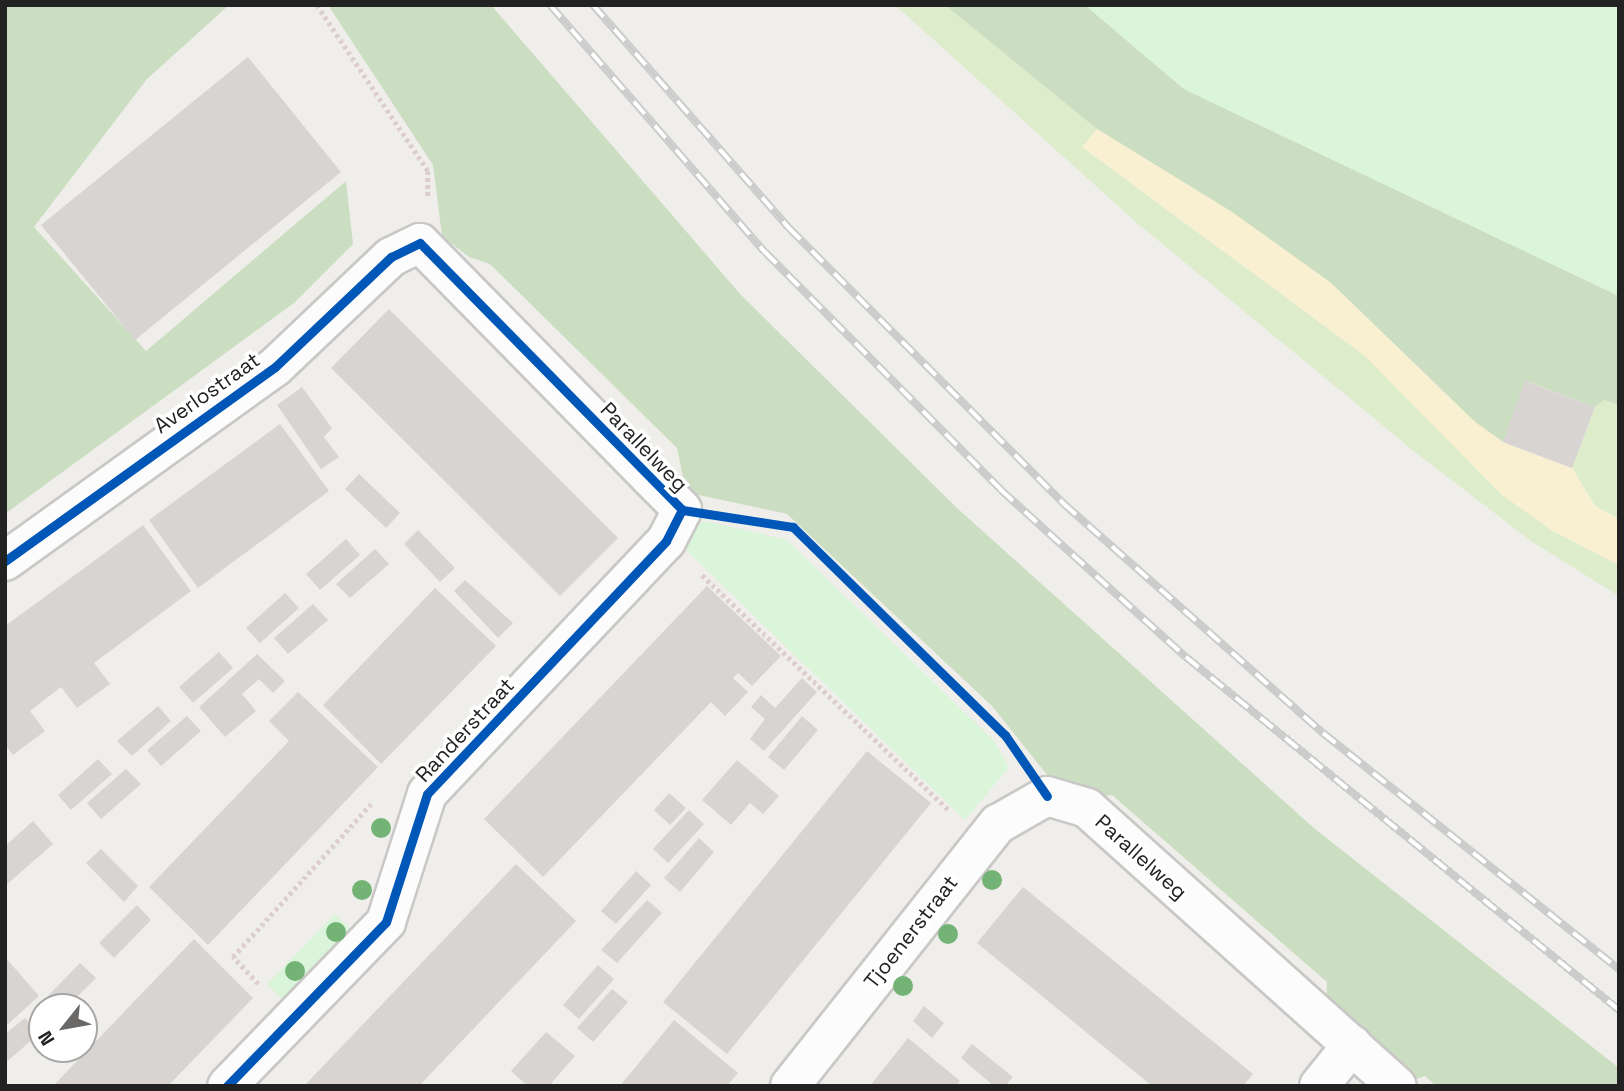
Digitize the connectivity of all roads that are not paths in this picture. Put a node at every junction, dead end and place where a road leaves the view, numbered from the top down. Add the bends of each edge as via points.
1 (420, 243) joint
2 (674, 526) joint
3 (5, 561) edge
4 (1047, 796) joint
5 (1352, 1045) junction
6 (227, 1086) edge
7 (790, 1086) edge
8 (1319, 1086) edge
9 (1397, 1086) edge

1 - 2 street, Parallelweg
1 - 3 street, Averlostraat via 391,257 275,367
2 - 6 street, Randerstraat via 427,794 386,922
4 - 5 street, Parallelweg via 1087,808
4 - 7 street, Tjoenerstraat via 1016,809 983,842
5 - 8 street
5 - 9 street, Parallelweg

